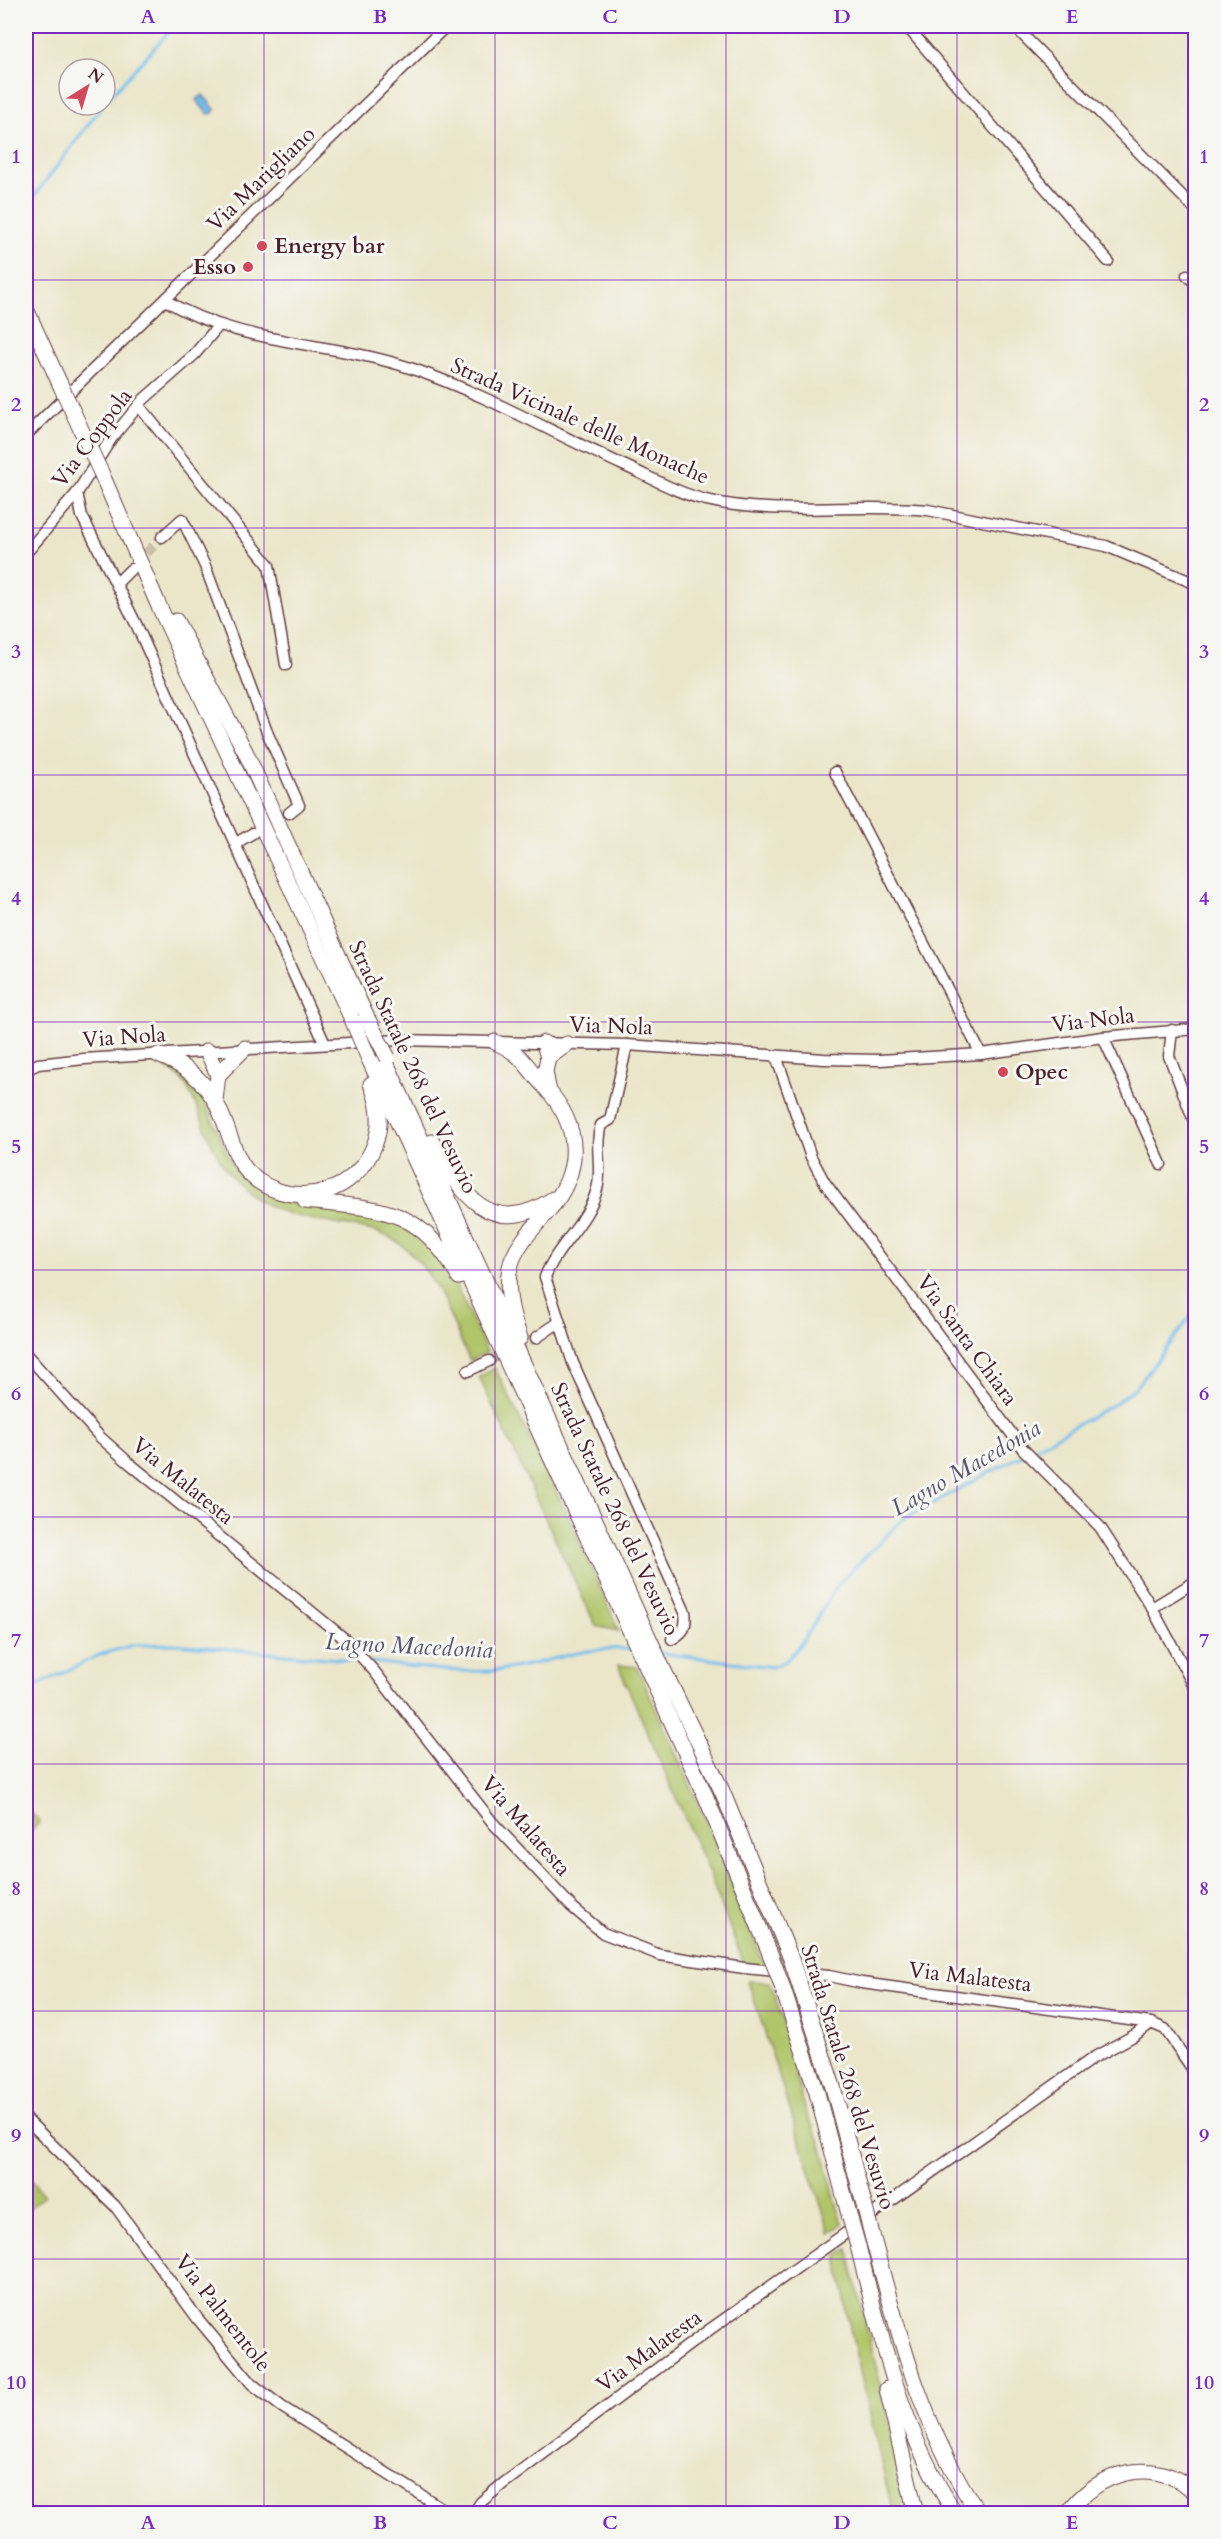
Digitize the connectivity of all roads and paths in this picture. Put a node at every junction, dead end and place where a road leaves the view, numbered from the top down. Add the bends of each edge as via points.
1 (446, 26) edge
2 (1014, 26) edge
3 (908, 28) edge
4 (1196, 210) edge
5 (1108, 261) dead end
6 (1186, 275) dead end
7 (1196, 284) edge
8 (165, 300) junction
9 (26, 309) edge
10 (219, 325) junction
11 (139, 406) junction
12 (26, 435) edge
13 (77, 493) junction
14 (162, 537) tunnel mouth
15 (137, 551) junction
16 (26, 553) edge
17 (131, 569) tunnel mouth
18 (116, 584) junction
19 (1196, 584) edge
20 (286, 665) dead end
21 (835, 772) dead end
22 (288, 813) dead end
23 (253, 833) dead end
24 (236, 843) junction
25 (353, 1017) junction
26 (1196, 1029) edge
27 (1172, 1030) junction
28 (1103, 1037) junction
29 (495, 1042) junction
30 (325, 1044) junction
31 (567, 1044) joint
32 (627, 1046) junction
33 (245, 1048) junction
34 (544, 1048) junction
35 (205, 1051) junction
36 (981, 1054) junction
37 (158, 1055) junction
38 (776, 1056) junction
39 (375, 1059) junction
40 (529, 1068) junction
41 (26, 1070) edge
42 (218, 1075) junction
43 (199, 1078) junction
44 (549, 1092) junction
45 (215, 1100) junction
46 (1196, 1126) edge
47 (1161, 1164) dead end
48 (560, 1194) junction
49 (298, 1196) junction
50 (558, 1323) junction
51 (536, 1338) tunnel mouth
52 (26, 1354) edge
53 (489, 1360) tunnel mouth
54 (508, 1364) junction
55 (468, 1371) dead end
56 (570, 1466) junction
57 (1196, 1581) edge
58 (1152, 1608) junction
59 (636, 1627) junction
60 (672, 1640) dead end
61 (656, 1669) junction
62 (1196, 1690) edge
63 (1151, 2023) junction
64 (1196, 2074) edge
65 (26, 2119) edge
66 (877, 2320) junction
67 (1196, 2493) edge
68 (966, 2495) junction
69 (451, 2514) edge
70 (473, 2514) edge
71 (916, 2514) edge
72 (956, 2514) edge
73 (979, 2514) edge
74 (985, 2514) edge
75 (1066, 2514) edge

1 - 8 street, Via Marigliano
2 - 4 street
3 - 5 street
6 - 7 street
8 - 10 street, Strada Vicinale delle Monache
8 - 12 street, Via Marigliano
9 - 15 highway, Strada Statale 268 del Vesuvio, bridge
10 - 11 street, Via Coppola via 194,355
10 - 19 street, Strada Vicinale delle Monache via 412,368 663,484 704,499 782,508 898,507 938,512 1106,546
11 - 13 street, Via Coppola via 111,439
11 - 20 street via 269,565
13 - 16 street, Via Coppola
13 - 18 street via 82,516
14 - 22 street via 182,519 205,566 267,732 299,805
15 - 25 highway, Strada Statale 268 del Vesuvio via 158,604
15 - 25 highway, Strada Statale 268 del Vesuvio via 245,751
17 - 18 street
18 - 24 street
21 - 36 street
23 - 24 street
24 - 30 street
25 - 39 highway, Strada Statale 268 del Vesuvio, bridge
26 - 27 street, Via Nola
27 - 28 street, Via Nola
27 - 46 street via 1169,1056
28 - 36 street, Via Nola
28 - 47 street
29 - 30 street, Via Nola via 398,1040
29 - 34 street, Via Nola
29 - 40 highway via 515,1051
30 - 33 street, Via Nola
31 - 32 street, Via Nola
31 - 34 highway
32 - 38 street, Via Nola
32 - 50 street via 610,1120 601,1125 598,1135 598,1187 591,1206 550,1263 545,1277
33 - 35 street, Via Nola
33 - 42 highway
34 - 40 highway
34 - 44 highway
35 - 37 street, Via Nola
35 - 42 highway via 215,1062
35 - 43 highway via 198,1063
36 - 38 street, Via Nola via 854,1060
37 - 41 street, Via Nola via 38,1064
37 - 43 highway
38 - 58 street, Via Santa Chiara via 807,1146 825,1183 1023,1449 1100,1527
39 - 48 highway via 459,1188 473,1202 487,1210 512,1215 530,1212
39 - 49 highway via 379,1132 370,1155 352,1178 332,1190
39 - 54 highway, Strada Statale 268 del Vesuvio
39 - 56 highway, Strada Statale 268 del Vesuvio
40 - 44 highway
42 - 45 highway
43 - 45 highway
44 - 48 highway via 574,1144 573,1168
45 - 49 highway via 238,1157 251,1174 274,1190
48 - 56 highway via 522,1241 508,1279 518,1331
49 - 54 highway via 306,1202 378,1209 425,1232 443,1250
50 - 51 street
50 - 60 street via 685,1612 687,1624
52 - 63 street, Via Malatesta via 100,1437 345,1639 501,1831 572,1907 603,1933 648,1952 702,1962 829,1976
53 - 55 street
54 - 59 highway, Strada Statale 268 del Vesuvio
56 - 59 highway, Strada Statale 268 del Vesuvio
57 - 58 street
58 - 62 street, Via Santa Chiara
59 - 61 highway, Strada Statale 268 del Vesuvio
61 - 66 highway, Strada Statale 268 del Vesuvio, bridge via 781,1983 814,2083
61 - 68 highway, Strada Statale 268 del Vesuvio, bridge via 722,1791 789,1956 833,2087 898,2334 919,2397
63 - 64 street via 1165,2029
63 - 70 street, Via Malatesta via 1093,2058 709,2330 504,2483
65 - 69 street, Via Palmentole via 115,2206 198,2319 252,2384
66 - 71 highway via 887,2389
66 - 72 highway, Strada Statale 268 del Vesuvio via 914,2437
67 - 75 highway via 1168,2476 1129,2472 1093,2485
68 - 73 highway, Strada Statale 268 del Vesuvio
68 - 74 highway

